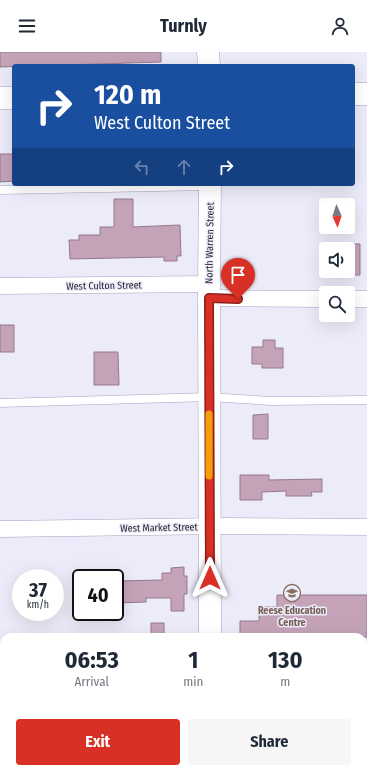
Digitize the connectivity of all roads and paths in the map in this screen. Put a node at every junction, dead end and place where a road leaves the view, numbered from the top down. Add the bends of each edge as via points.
1 (208, 52) edge
2 (209, 64) edge
3 (355, 94) edge
4 (367, 94) edge
5 (0, 98) edge
6 (12, 98) edge
7 (168, 186) edge
8 (210, 186) edge
9 (0, 190) edge
10 (0, 286) edge
11 (209, 291) junction
12 (319, 299) edge
13 (355, 299) edge
14 (367, 299) edge
15 (209, 396) junction
16 (367, 400) edge
17 (0, 403) edge
18 (209, 527) junction
19 (367, 527) edge
20 (0, 529) edge
21 (210, 633) edge

1 - 2 street
3 - 4 street
5 - 6 street
7 - 9 lane
8 - 11 street, North Warren Street
10 - 11 street, West Culton Street
11 - 12 street, West Culton Street
11 - 15 street, North Warren Street
13 - 14 street
15 - 16 lane via 271,401
15 - 17 lane
15 - 18 street, North Warren Street
18 - 19 street, West Market Street
18 - 20 street, West Market Street
18 - 21 street, North Warren Street

